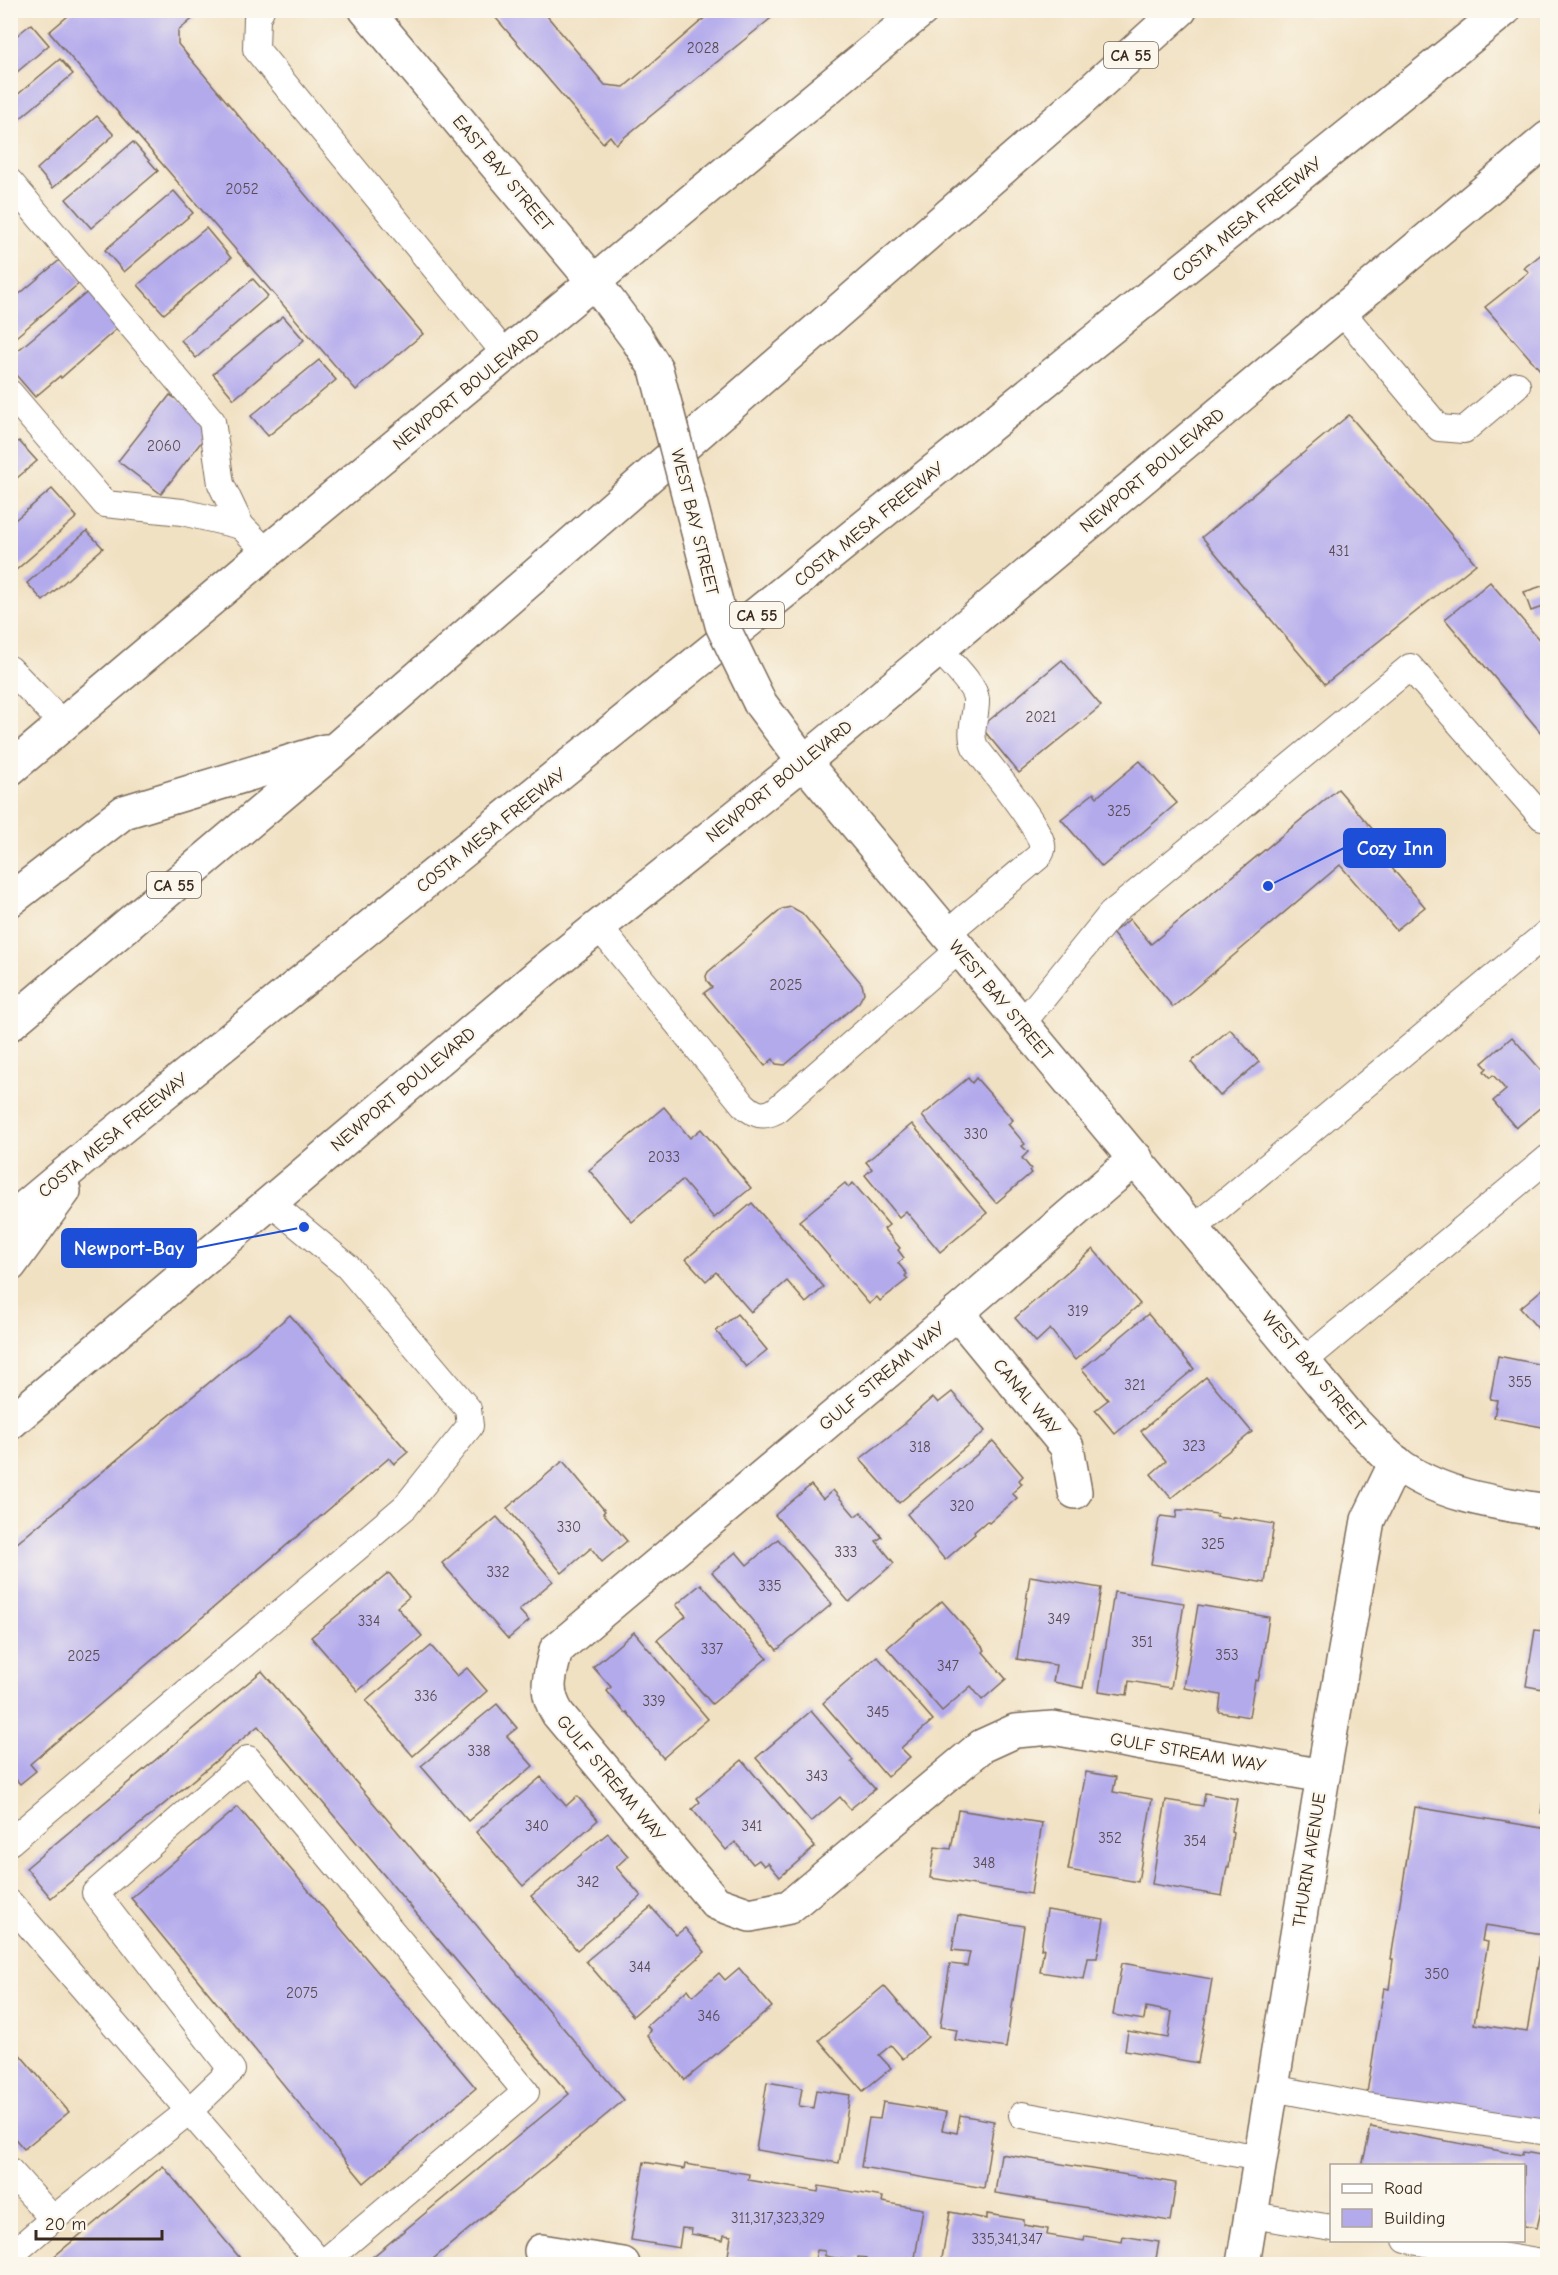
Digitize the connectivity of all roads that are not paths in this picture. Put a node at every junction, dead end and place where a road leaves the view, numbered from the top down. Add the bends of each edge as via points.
1 (261, 10) edge
2 (366, 10) edge
3 (922, 10) edge
4 (1180, 10) edge
5 (1504, 10) edge
6 (1544, 148) edge
7 (10, 182) edge
8 (595, 283) junction
9 (1341, 311) junction
10 (637, 339) joint
11 (507, 356) junction
12 (1517, 385) dead end
13 (10, 393) edge
14 (241, 526) junction
15 (267, 552) junction
16 (939, 649) junction
17 (10, 669) edge
18 (63, 724) junction
19 (338, 747) junction
20 (804, 762) junction
21 (10, 769) edge
22 (1542, 817) dead end
23 (10, 900) edge
24 (598, 926) junction
25 (1548, 932) edge
26 (953, 942) junction
27 (10, 1024) edge
28 (1021, 1025) junction
29 (96, 1148) junction
30 (1136, 1158) junction
31 (1548, 1158) edge
32 (270, 1202) junction
33 (10, 1220) edge
34 (1194, 1228) junction
35 (10, 1265) edge
36 (957, 1313) junction
37 (1304, 1361) junction
38 (10, 1423) edge
39 (1396, 1462) junction
40 (1075, 1492) dead end
41 (1548, 1511) edge
42 (1323, 1776) junction
43 (10, 1842) edge
44 (10, 1903) edge
45 (1272, 2088) junction
46 (189, 2111) junction
47 (1022, 2115) dead end
48 (1548, 2132) edge
49 (1260, 2158) junction
50 (10, 2170) edge
51 (1251, 2215) junction
52 (53, 2219) junction
53 (1330, 2228) edge
54 (1412, 2242) edge
55 (541, 2251) dead end
56 (10, 2256) edge
57 (321, 2264) edge
58 (1548, 2264) edge
59 (623, 2265) edge
60 (1243, 2265) edge

1 - 11 lane via 256,49
2 - 8 main road, EAST BAY STREET
3 - 8 main road, NEWPORT BOULEVARD
4 - 19 main road, CA 55 via 1082,100
5 - 29 main road, COSTA MESA FREEWAY / CA 55
6 - 9 main road, NEWPORT BOULEVARD
7 - 14 lane via 212,421 221,484
8 - 10 main road, EAST BAY STREET
8 - 11 main road, NEWPORT BOULEVARD
9 - 12 lane via 1440,428 1464,430
9 - 16 main road, NEWPORT BOULEVARD
10 - 20 main road, WEST BAY STREET, bridge via 656,369 722,625 760,703
11 - 15 main road, NEWPORT BOULEVARD
13 - 14 lane via 105,504 182,512
14 - 15 lane
15 - 18 main road, NEWPORT BOULEVARD
16 - 20 main road, NEWPORT BOULEVARD
16 - 26 lane via 975,695 971,732 975,747 1032,823 1043,851
17 - 18 lane
18 - 21 main road, NEWPORT BOULEVARD
19 - 23 main road via 124,812
19 - 27 main road, CA 55
20 - 24 main road, NEWPORT BOULEVARD
20 - 26 main road, WEST BAY STREET
22 - 28 lane via 1410,667 1111,914
24 - 26 lane via 743,1104 759,1116 776,1111
24 - 32 main road, NEWPORT BOULEVARD
25 - 34 lane
26 - 28 main road, WEST BAY STREET
28 - 30 main road, WEST BAY STREET
29 - 33 main road, COSTA MESA FREEWAY / CA 55
29 - 35 main road
30 - 34 main road, WEST BAY STREET
30 - 36 main road, GULF STREAM WAY
31 - 37 lane
32 - 38 main road, NEWPORT BOULEVARD
32 - 43 lane via 348,1267 468,1409 470,1426 405,1507
34 - 37 main road, WEST BAY STREET
36 - 40 main road, CANAL WAY via 1067,1447
36 - 42 main road, GULF STREAM WAY via 556,1650 549,1700 558,1714 716,1903 750,1915 789,1907 982,1746 1015,1731 1053,1728
37 - 39 main road, WEST BAY STREET via 1352,1420
39 - 41 main road, WEST BAY STREET via 1425,1480 1472,1498
39 - 42 main road, THURIN AVENUE via 1368,1520
42 - 45 main road, THURIN AVENUE
44 - 46 lane
45 - 48 lane
45 - 49 main road, THURIN AVENUE
46 - 52 lane
46 - 57 lane
46 - 57 lane via 232,2070 95,1893 248,1759 526,2092
47 - 49 lane
49 - 51 main road, THURIN AVENUE
50 - 52 lane
51 - 53 lane
51 - 60 main road, THURIN AVENUE
52 - 56 lane
54 - 58 lane
55 - 59 main road

